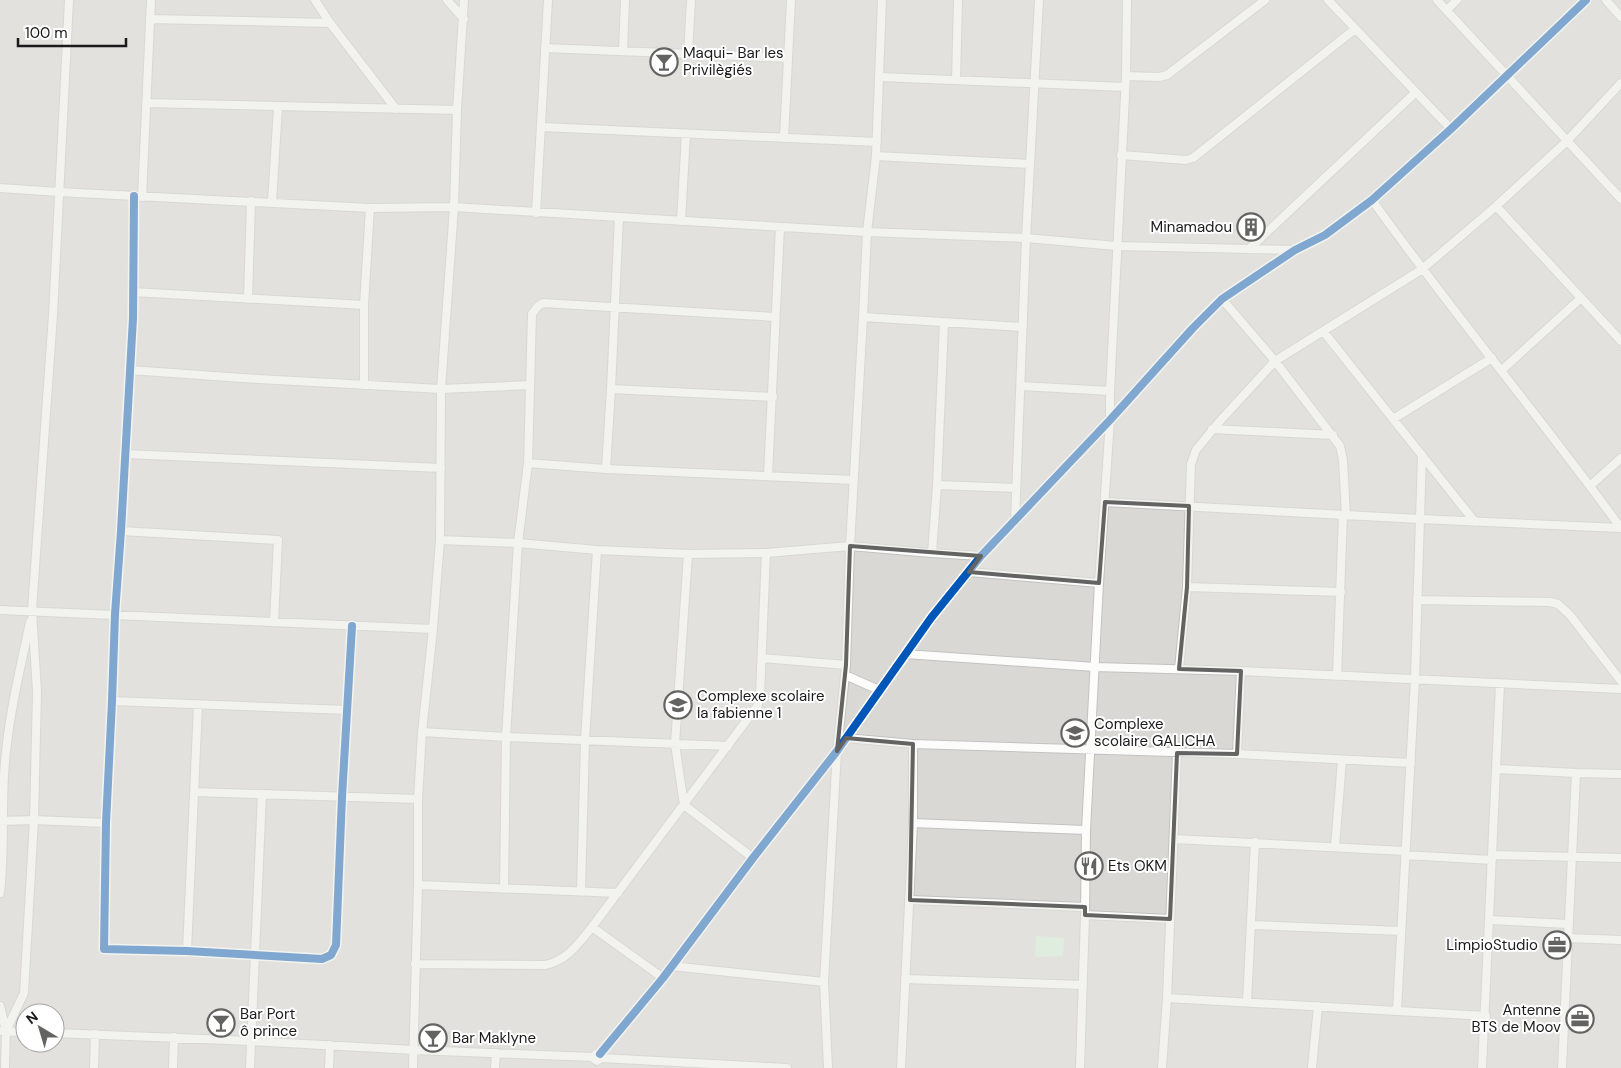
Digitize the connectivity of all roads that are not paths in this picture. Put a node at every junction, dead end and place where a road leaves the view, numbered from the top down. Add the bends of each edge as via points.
1 (69, 0) edge
2 (151, 0) edge
3 (315, 0) edge
4 (447, 0) edge
5 (464, 0) edge
6 (548, 0) edge
7 (625, 0) edge
8 (691, 0) edge
9 (790, 0) edge
10 (882, 0) edge
11 (958, 0) edge
12 (1039, 0) edge
13 (1127, 0) edge
14 (1266, 0) edge
15 (1437, 0) edge
16 (1458, 0) edge
17 (1586, 0) edge
18 (1606, 0) edge
19 (1331, 1) edge
20 (1446, 10) junction
21 (1621, 17) edge
22 (150, 19) junction
23 (464, 19) junction
24 (330, 23) junction
25 (1355, 29) junction
26 (545, 48) junction
27 (623, 51) junction
28 (688, 54) junction
29 (788, 58) junction
30 (1507, 75) junction
31 (1126, 76) junction
32 (880, 77) junction
33 (956, 80) junction
34 (1035, 83) junction
35 (1621, 83) edge
36 (1125, 87) junction
37 (1415, 93) junction
38 (146, 103) junction
39 (278, 107) junction
40 (396, 109) junction
41 (457, 110) junction
42 (542, 127) junction
43 (1451, 129) junction
44 (686, 134) junction
45 (784, 138) junction
46 (1567, 141) junction
47 (877, 142) junction
48 (1121, 155) junction
49 (876, 156) junction
50 (1030, 164) junction
51 (0, 188) edge
52 (60, 192) junction
53 (138, 196) junction
54 (1621, 199) edge
55 (1372, 200) junction
56 (251, 201) junction
57 (272, 202) junction
58 (1496, 206) junction
59 (454, 207) junction
60 (370, 208) junction
61 (536, 213) junction
62 (619, 217) junction
63 (681, 220) junction
64 (780, 227) junction
65 (867, 232) junction
66 (1026, 238) junction
67 (1116, 246) junction
68 (1249, 249) junction
69 (1295, 250) junction
70 (1421, 270) junction
71 (133, 292) junction
72 (1581, 298) junction
73 (248, 299) junction
74 (1222, 299) junction
75 (364, 305) junction
76 (615, 306) junction
77 (775, 317) junction
78 (864, 317) junction
79 (944, 323) junction
80 (1023, 327) junction
81 (1323, 331) junction
82 (1621, 341) edge
83 (1492, 358) junction
84 (1275, 361) junction
85 (130, 370) junction
86 (1502, 370) junction
87 (530, 384) junction
88 (364, 385) junction
89 (1022, 386) junction
90 (441, 389) junction
91 (611, 389) junction
92 (1110, 391) junction
93 (772, 397) junction
94 (1393, 419) junction
95 (1110, 420) junction
96 (1212, 430) junction
97 (1332, 435) junction
98 (126, 454) junction
99 (1422, 455) junction
100 (1621, 458) edge
101 (528, 463) junction
102 (441, 468) junction
103 (606, 469) junction
104 (768, 475) junction
105 (854, 480) junction
106 (936, 485) junction
107 (1590, 486) junction
108 (1016, 488) junction
109 (1105, 502) junction
110 (1189, 506) junction
111 (1344, 515) junction
112 (1420, 519) junction
113 (1015, 521) junction
114 (1475, 522) junction
115 (1621, 528) edge
116 (121, 531) junction
117 (440, 540) junction
118 (518, 543) junction
119 (850, 546) junction
120 (597, 550) junction
121 (766, 553) junction
122 (932, 553) junction
123 (688, 554) junction
124 (981, 556) junction
125 (969, 572) junction
126 (1099, 583) junction
127 (1187, 587) junction
128 (1341, 592) junction
129 (1417, 600) junction
130 (0, 610) edge
131 (32, 610) junction
132 (115, 614) junction
133 (274, 622) junction
134 (352, 626) junction
135 (433, 629) junction
136 (905, 654) junction
137 (762, 658) junction
138 (846, 665) junction
139 (1095, 668) junction
140 (1179, 669) junction
141 (1241, 671) junction
142 (845, 675) junction
143 (1337, 676) junction
144 (1416, 679) junction
145 (1621, 681) edge
146 (1500, 684) junction
147 (1621, 689) edge
148 (879, 690) junction
149 (112, 701) junction
150 (198, 705) junction
151 (347, 710) junction
152 (422, 732) junction
153 (506, 737) junction
154 (846, 738) junction
155 (585, 740) junction
156 (675, 744) junction
157 (913, 744) junction
158 (728, 746) junction
159 (1090, 749) junction
160 (837, 751) junction
161 (1177, 753) junction
162 (1237, 754) junction
163 (1342, 760) junction
164 (1411, 763) junction
165 (1497, 769) junction
166 (1576, 773) junction
167 (1621, 774) edge
168 (194, 792) junction
169 (262, 794) junction
170 (342, 797) junction
171 (418, 799) junction
172 (684, 805) junction
173 (34, 820) junction
174 (1, 821) edge
175 (913, 823) junction
176 (106, 824) junction
177 (1086, 830) junction
178 (1174, 839) junction
179 (1255, 842) junction
180 (1335, 847) junction
181 (1405, 853) junction
182 (1572, 857) junction
183 (753, 858) junction
184 (1493, 858) junction
185 (1621, 858) edge
186 (418, 885) junction
187 (504, 889) junction
188 (581, 891) junction
189 (0, 893) edge
190 (618, 893) junction
191 (910, 900) junction
192 (1085, 911) junction
193 (1170, 919) junction
194 (1490, 920) junction
195 (1251, 924) junction
196 (1568, 924) junction
197 (592, 927) junction
198 (1401, 931) junction
199 (1568, 938) junction
200 (1621, 940) edge
201 (188, 951) junction
202 (256, 955) junction
203 (415, 964) junction
204 (671, 966) junction
205 (663, 978) junction
206 (905, 979) junction
207 (824, 982) junction
208 (1083, 986) junction
209 (1167, 998) junction
210 (1247, 1002) junction
211 (0, 1006) edge
212 (1318, 1006) junction
213 (1397, 1010) junction
214 (1486, 1016) junction
215 (3, 1031) edge
216 (65, 1033) edge
217 (95, 1034) junction
218 (174, 1037) junction
219 (251, 1041) junction
220 (330, 1045) junction
221 (414, 1050) junction
222 (496, 1053) junction
223 (598, 1057) junction
224 (5, 1068) edge
225 (94, 1068) edge
226 (173, 1068) edge
227 (250, 1068) edge
228 (329, 1068) edge
229 (413, 1068) edge
230 (495, 1068) edge
231 (592, 1068) edge
232 (787, 1068) edge
233 (828, 1068) edge
234 (901, 1068) edge
235 (1080, 1068) edge
236 (1162, 1068) edge
237 (1312, 1068) edge
238 (1482, 1068) edge
239 (1562, 1068) edge

1 - 52 street
2 - 22 street
3 - 24 street
4 - 23 street
5 - 23 street
6 - 26 street
7 - 27 street
8 - 28 street
9 - 29 street
10 - 32 street
11 - 33 street
12 - 34 street
13 - 31 street
14 - 31 street via 1167,75
15 - 20 street
16 - 20 street
17 - 30 street
18 - 21 street
19 - 25 street
20 - 30 street
22 - 24 street
22 - 38 street
23 - 41 street
24 - 40 street
25 - 37 street
25 - 48 street via 1193,158
26 - 27 street
26 - 42 street
27 - 28 street
28 - 29 street
29 - 45 street
30 - 43 street
30 - 46 street
31 - 36 street
32 - 33 street
32 - 47 street
33 - 34 street
34 - 36 street
34 - 50 street
35 - 46 street
36 - 48 street
37 - 43 street
37 - 68 street
38 - 39 street
38 - 53 street
39 - 40 street
39 - 57 street
40 - 41 street
41 - 59 street
42 - 44 street
42 - 61 street
43 - 55 street
44 - 45 street
44 - 63 street
45 - 47 street
46 - 54 street
46 - 58 street
47 - 49 street
48 - 67 street
49 - 50 street
49 - 65 street
50 - 66 street
51 - 52 street
52 - 53 street
52 - 131 street
53 - 56 street
53 - 71 street
55 - 69 street via 1324,235
55 - 70 street
56 - 57 street
56 - 73 street
57 - 60 street
58 - 70 street
58 - 72 street
59 - 60 street
59 - 61 street
59 - 90 street
60 - 75 street
61 - 62 street
62 - 63 street
62 - 76 street
63 - 64 street
64 - 65 street
64 - 77 street
65 - 66 street
65 - 78 street
66 - 67 street
66 - 80 street
67 - 68 street
67 - 92 street
68 - 69 street
69 - 74 street
70 - 81 street
70 - 83 street
71 - 73 street
71 - 85 street
72 - 82 street
72 - 86 street
73 - 75 street
74 - 84 street
74 - 95 street
75 - 88 street
76 - 77 street
76 - 87 street via 543,303 538,306 532,314
76 - 91 street
77 - 93 street
78 - 79 street
78 - 105 street
79 - 80 street
79 - 106 street
80 - 89 street
81 - 84 street
81 - 94 street
83 - 86 street
83 - 94 street
84 - 96 street
84 - 97 street
85 - 88 street
85 - 98 street
86 - 107 street
87 - 90 street
87 - 101 street
88 - 90 street
89 - 92 street
89 - 108 street
90 - 102 street
91 - 93 street
91 - 103 street
92 - 95 street
93 - 104 street
94 - 99 street
95 - 109 street
95 - 113 street
96 - 97 street
96 - 110 street via 1190,464
97 - 111 street via 1340,446 1343,460
98 - 102 street
98 - 116 street
99 - 112 street
99 - 114 street
100 - 107 street
101 - 103 street
101 - 118 street
102 - 117 street
103 - 104 street
104 - 105 street
105 - 119 street
106 - 108 street
106 - 122 street
107 - 115 street
108 - 113 street
109 - 110 street
109 - 126 street
110 - 111 street
110 - 127 street
111 - 112 street
111 - 128 street
112 - 114 street
112 - 129 street
113 - 124 street
114 - 115 street
116 - 132 street
116 - 133 street via 278,540
117 - 118 street
117 - 135 street
118 - 120 street
118 - 153 street
119 - 121 street
119 - 122 street
119 - 138 street
120 - 123 street
120 - 155 street
121 - 123 street
121 - 137 street
122 - 124 street
123 - 156 street
124 - 125 street
125 - 126 street
125 - 136 street
126 - 139 street
127 - 128 street
127 - 140 street
128 - 143 street
129 - 144 street
129 - 145 street via 1558,604 1570,614
130 - 131 street
131 - 132 street
131 - 173 street via 37,692
131 - 174 street via 13,703
132 - 133 street
132 - 149 street
133 - 134 street
134 - 135 street
134 - 151 street
135 - 152 street
136 - 139 street
136 - 148 street
137 - 138 street
137 - 158 street via 758,705
138 - 142 street
139 - 140 street
139 - 159 street
140 - 141 street
141 - 143 street
141 - 162 street
142 - 148 street
142 - 160 street
143 - 144 street
144 - 146 street
144 - 164 street
146 - 147 street
146 - 165 street
148 - 154 street
149 - 150 street
149 - 176 street
150 - 151 street
150 - 168 street
151 - 170 street
152 - 153 street
152 - 171 street
153 - 155 street
153 - 187 street
154 - 157 street
154 - 160 street
155 - 156 street
155 - 188 street
156 - 158 street
156 - 172 street
157 - 159 street
157 - 175 street
158 - 172 street
159 - 161 street
159 - 177 street
160 - 183 street
160 - 207 street
161 - 162 street
161 - 178 street
162 - 163 street
163 - 164 street
163 - 180 street
164 - 181 street
165 - 166 street
165 - 184 street
166 - 167 street
166 - 182 street
168 - 169 street
168 - 201 street
169 - 170 street
169 - 202 street
170 - 171 street
170 - 202 street via 334,951 322,959
171 - 186 street
172 - 183 street
172 - 190 street
173 - 174 street
173 - 176 street
173 - 215 street via 24,993
174 - 189 street
175 - 177 street
175 - 191 street
176 - 201 street via 104,949
177 - 192 street
178 - 179 street
178 - 193 street
179 - 180 street
179 - 195 street
180 - 181 street
181 - 184 street
181 - 198 street
182 - 184 street
182 - 185 street
182 - 196 street
183 - 204 street
184 - 194 street
186 - 187 street
186 - 203 street
187 - 188 street
188 - 190 street
190 - 197 street
191 - 192 street
191 - 206 street
192 - 193 street
192 - 208 street
193 - 209 street
194 - 196 street
194 - 214 street
195 - 198 street
195 - 210 street
196 - 199 street
197 - 203 street via 568,955 553,964
197 - 205 street
198 - 213 street
199 - 200 street
199 - 239 street
201 - 202 street
202 - 219 street
203 - 221 street
204 - 205 street
204 - 207 street
205 - 223 street
206 - 208 street
206 - 234 street
207 - 233 street
208 - 235 street
209 - 210 street
209 - 236 street
210 - 212 street
211 - 215 street
212 - 213 street
212 - 237 street
213 - 214 street
214 - 238 street
215 - 224 street
216 - 217 street
217 - 218 street
217 - 225 street
218 - 219 street
218 - 226 street
219 - 220 street
219 - 227 street
220 - 221 street
220 - 228 street
221 - 222 street
221 - 229 street
222 - 223 street
222 - 230 street
223 - 231 street
223 - 232 street

